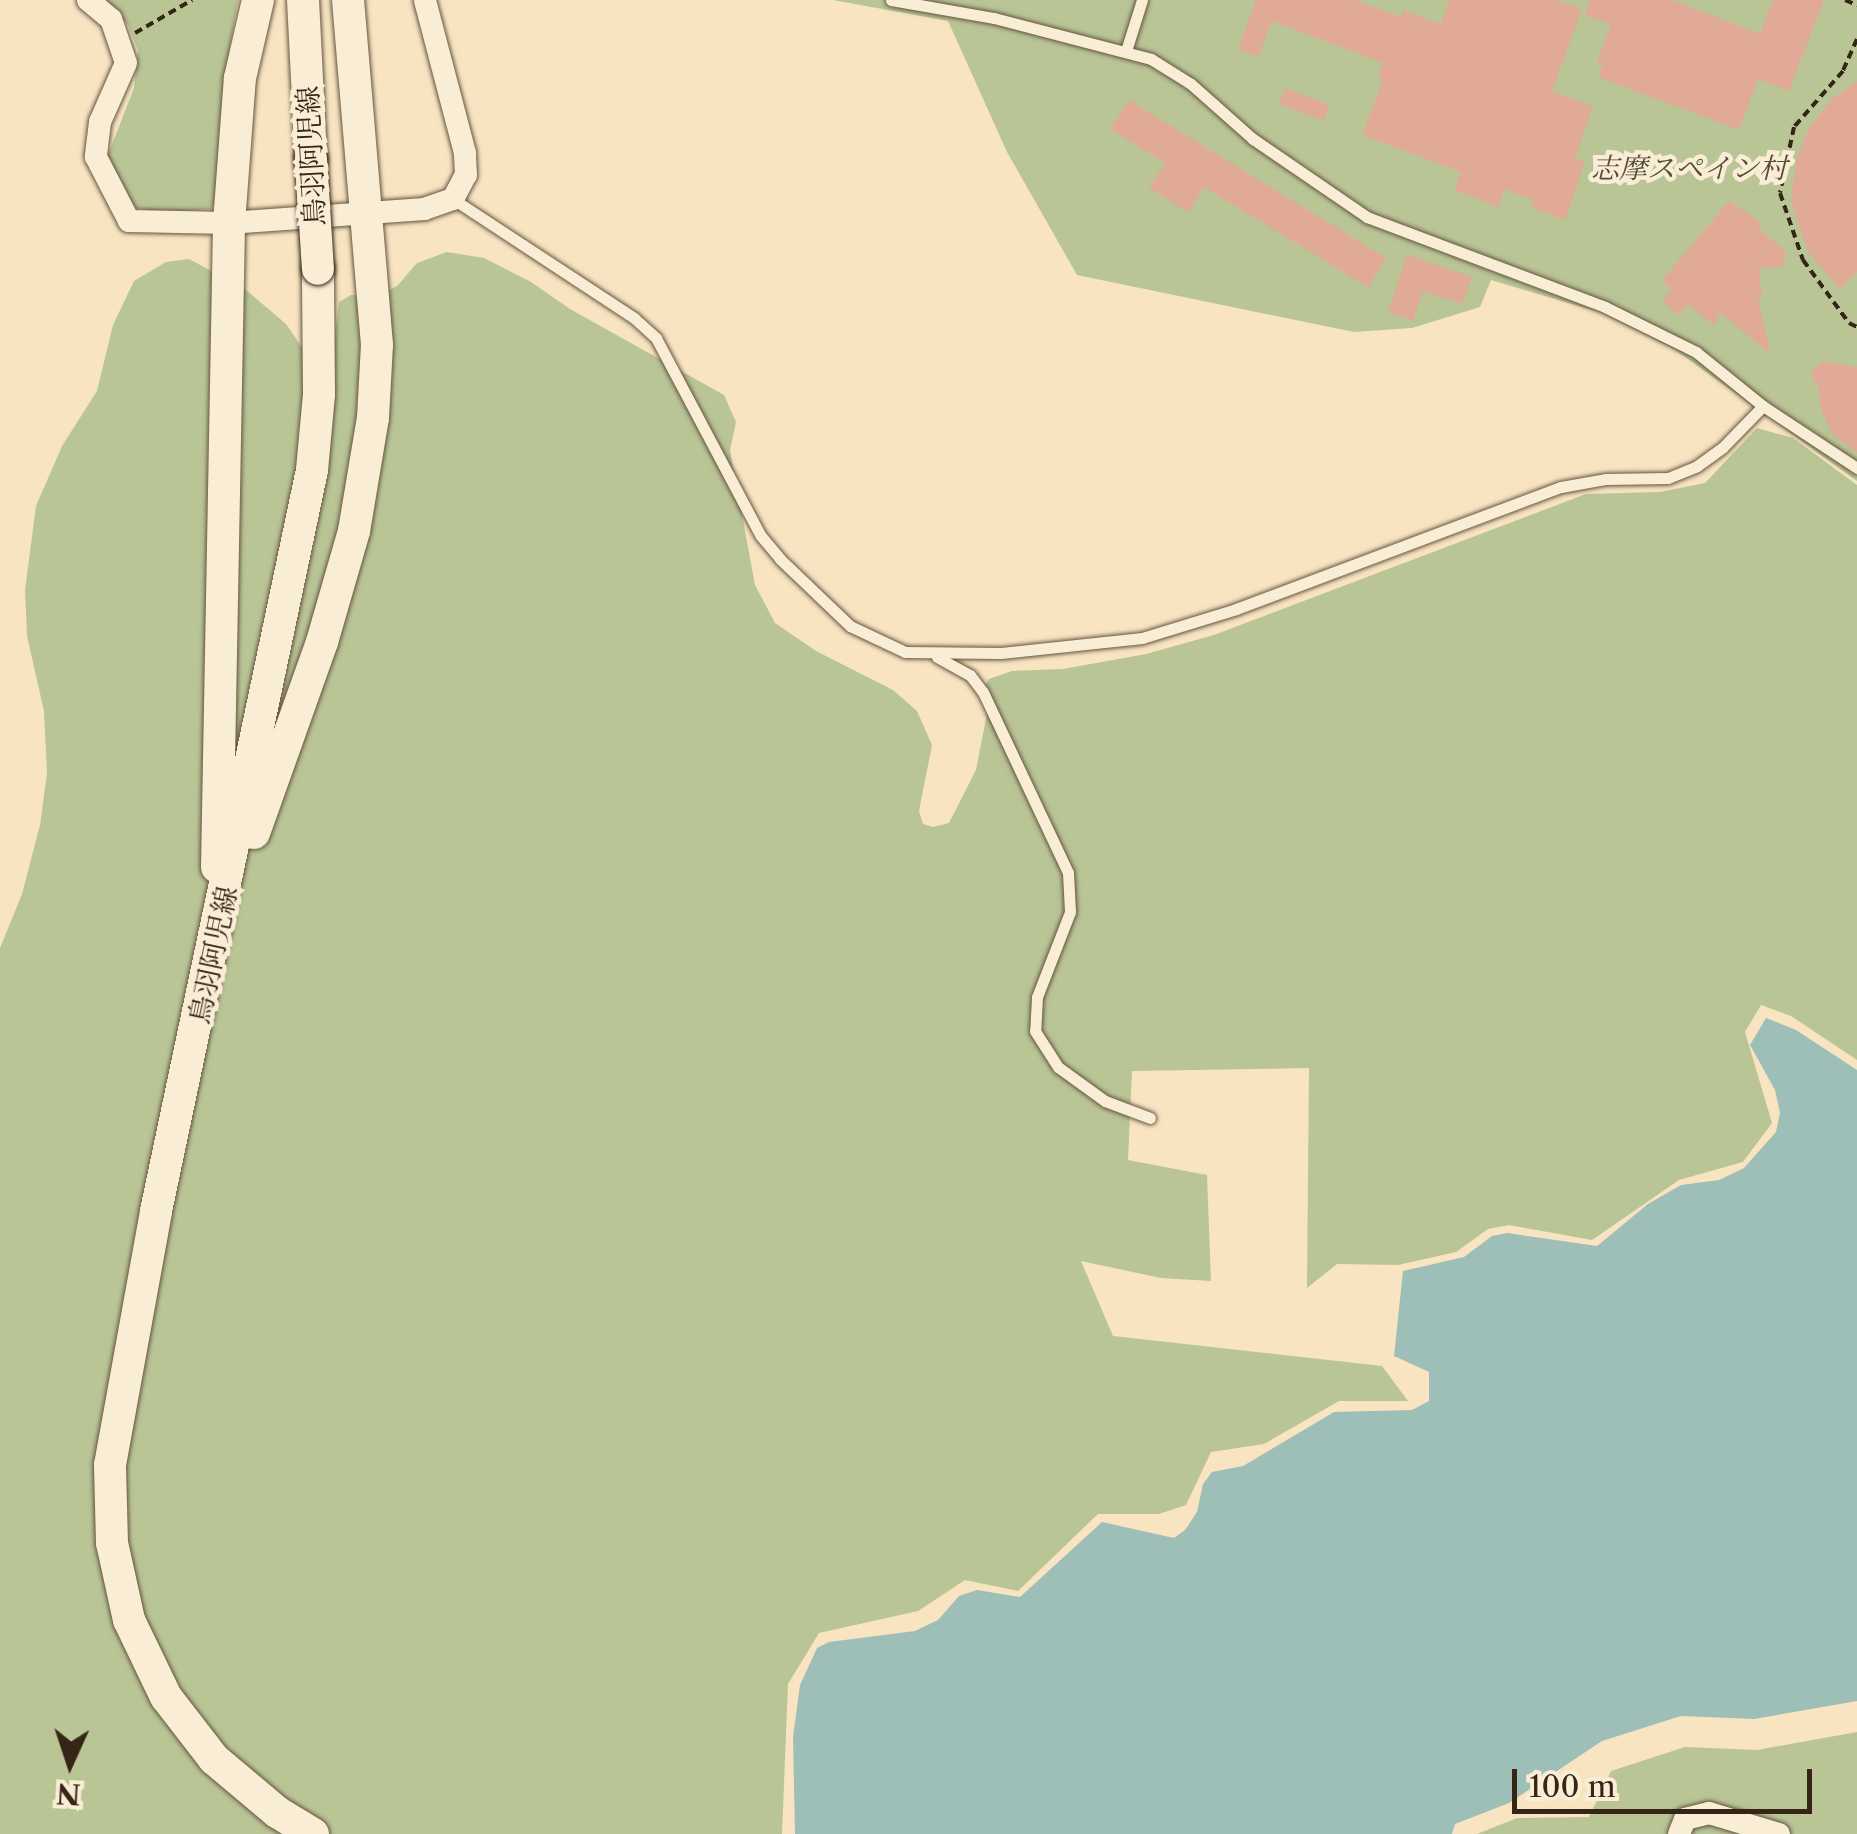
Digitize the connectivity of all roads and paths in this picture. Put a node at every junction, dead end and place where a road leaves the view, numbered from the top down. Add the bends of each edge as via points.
1 (88, 0) edge
2 (192, 0) edge
3 (258, 0) edge
4 (304, 0) edge
5 (348, 0) edge
6 (426, 0) edge
7 (891, 0) edge
8 (1142, 0) edge
9 (1845, 0) edge
10 (1857, 5) edge
11 (1857, 39) edge
12 (120, 42) junction
13 (1126, 51) junction
14 (454, 200) junction
15 (369, 213) junction
16 (229, 223) junction
17 (1857, 327) edge
18 (1763, 406) junction
19 (1857, 468) edge
20 (933, 655) junction
21 (219, 926) junction
22 (1150, 1118) dead end
23 (314, 1834) edge
24 (1679, 1834) edge
25 (1779, 1834) edge

1 - 12 street via 111,19
2 - 12 path
3 - 16 main road via 240,78
4 - 21 main road, 鳥羽阿児線, bridge via 319,394 312,470
5 - 15 main road
6 - 14 street via 465,153 466,175
7 - 13 lane
8 - 13 lane
9 - 10 path
11 - 17 path via 1843,71 1794,126 1780,193 1803,260
12 - 16 street via 126,63 100,122 96,157 108,187 129,221
13 - 18 lane via 1191,84 1253,138 1367,217 1605,307 1696,352
14 - 15 street
14 - 20 lane via 656,338 761,536 780,559 850,626 885,646
15 - 16 street
15 - 21 main road via 377,346 354,531 322,642
16 - 21 main road
18 - 19 lane
18 - 20 lane via 1710,456 1668,478 1561,486 1142,638
20 - 22 lane via 970,675 983,692 1068,873 1070,912 1037,997 1035,1031 1058,1067 1105,1101
21 - 23 main road, 鳥羽阿児線 via 156,1211 110,1466 112,1543 129,1620 166,1698 214,1759 276,1812
24 - 25 street via 1685,1819 1709,1813

